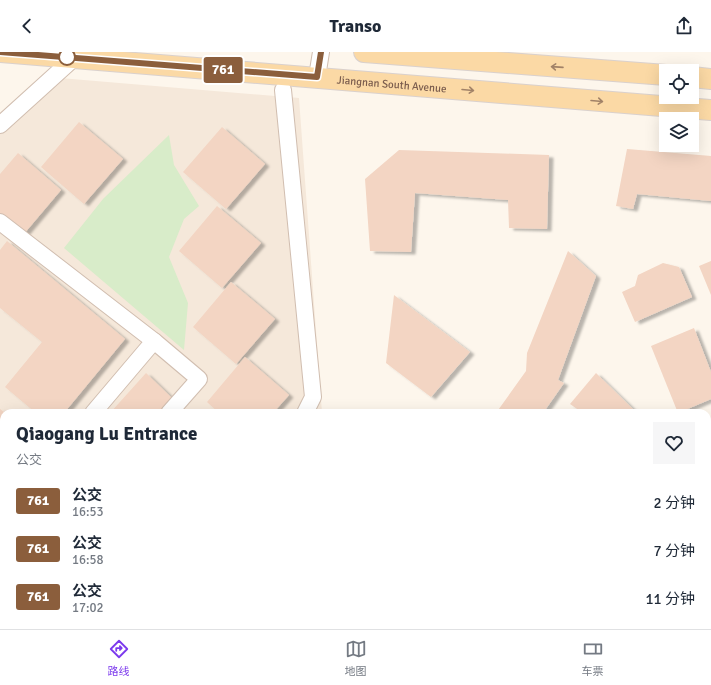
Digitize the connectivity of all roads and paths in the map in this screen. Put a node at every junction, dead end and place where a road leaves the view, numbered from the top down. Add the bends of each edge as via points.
1 (0, 52) edge
2 (321, 52) edge
3 (364, 52) edge
4 (403, 54) edge
5 (74, 58) junction
6 (534, 59) edge
7 (659, 74) edge
8 (317, 77) junction
9 (699, 78) edge
10 (711, 79) edge
11 (283, 90) dead end
12 (711, 110) edge
13 (0, 125) edge
14 (3, 230) edge
15 (154, 341) junction
16 (96, 409) edge
17 (173, 409) edge
18 (307, 409) edge

1 - 5 main road, Jiangnan South Avenue
2 - 8 street
3 - 4 main road
4 - 6 main road
5 - 8 main road, Jiangnan South Avenue
5 - 13 street
7 -> 6 main road
8 -> 12 main road, Jiangnan South Avenue
9 - 10 main road
11 - 18 street via 313,397
14 - 15 street
15 - 16 street
15 - 17 street via 199,379

